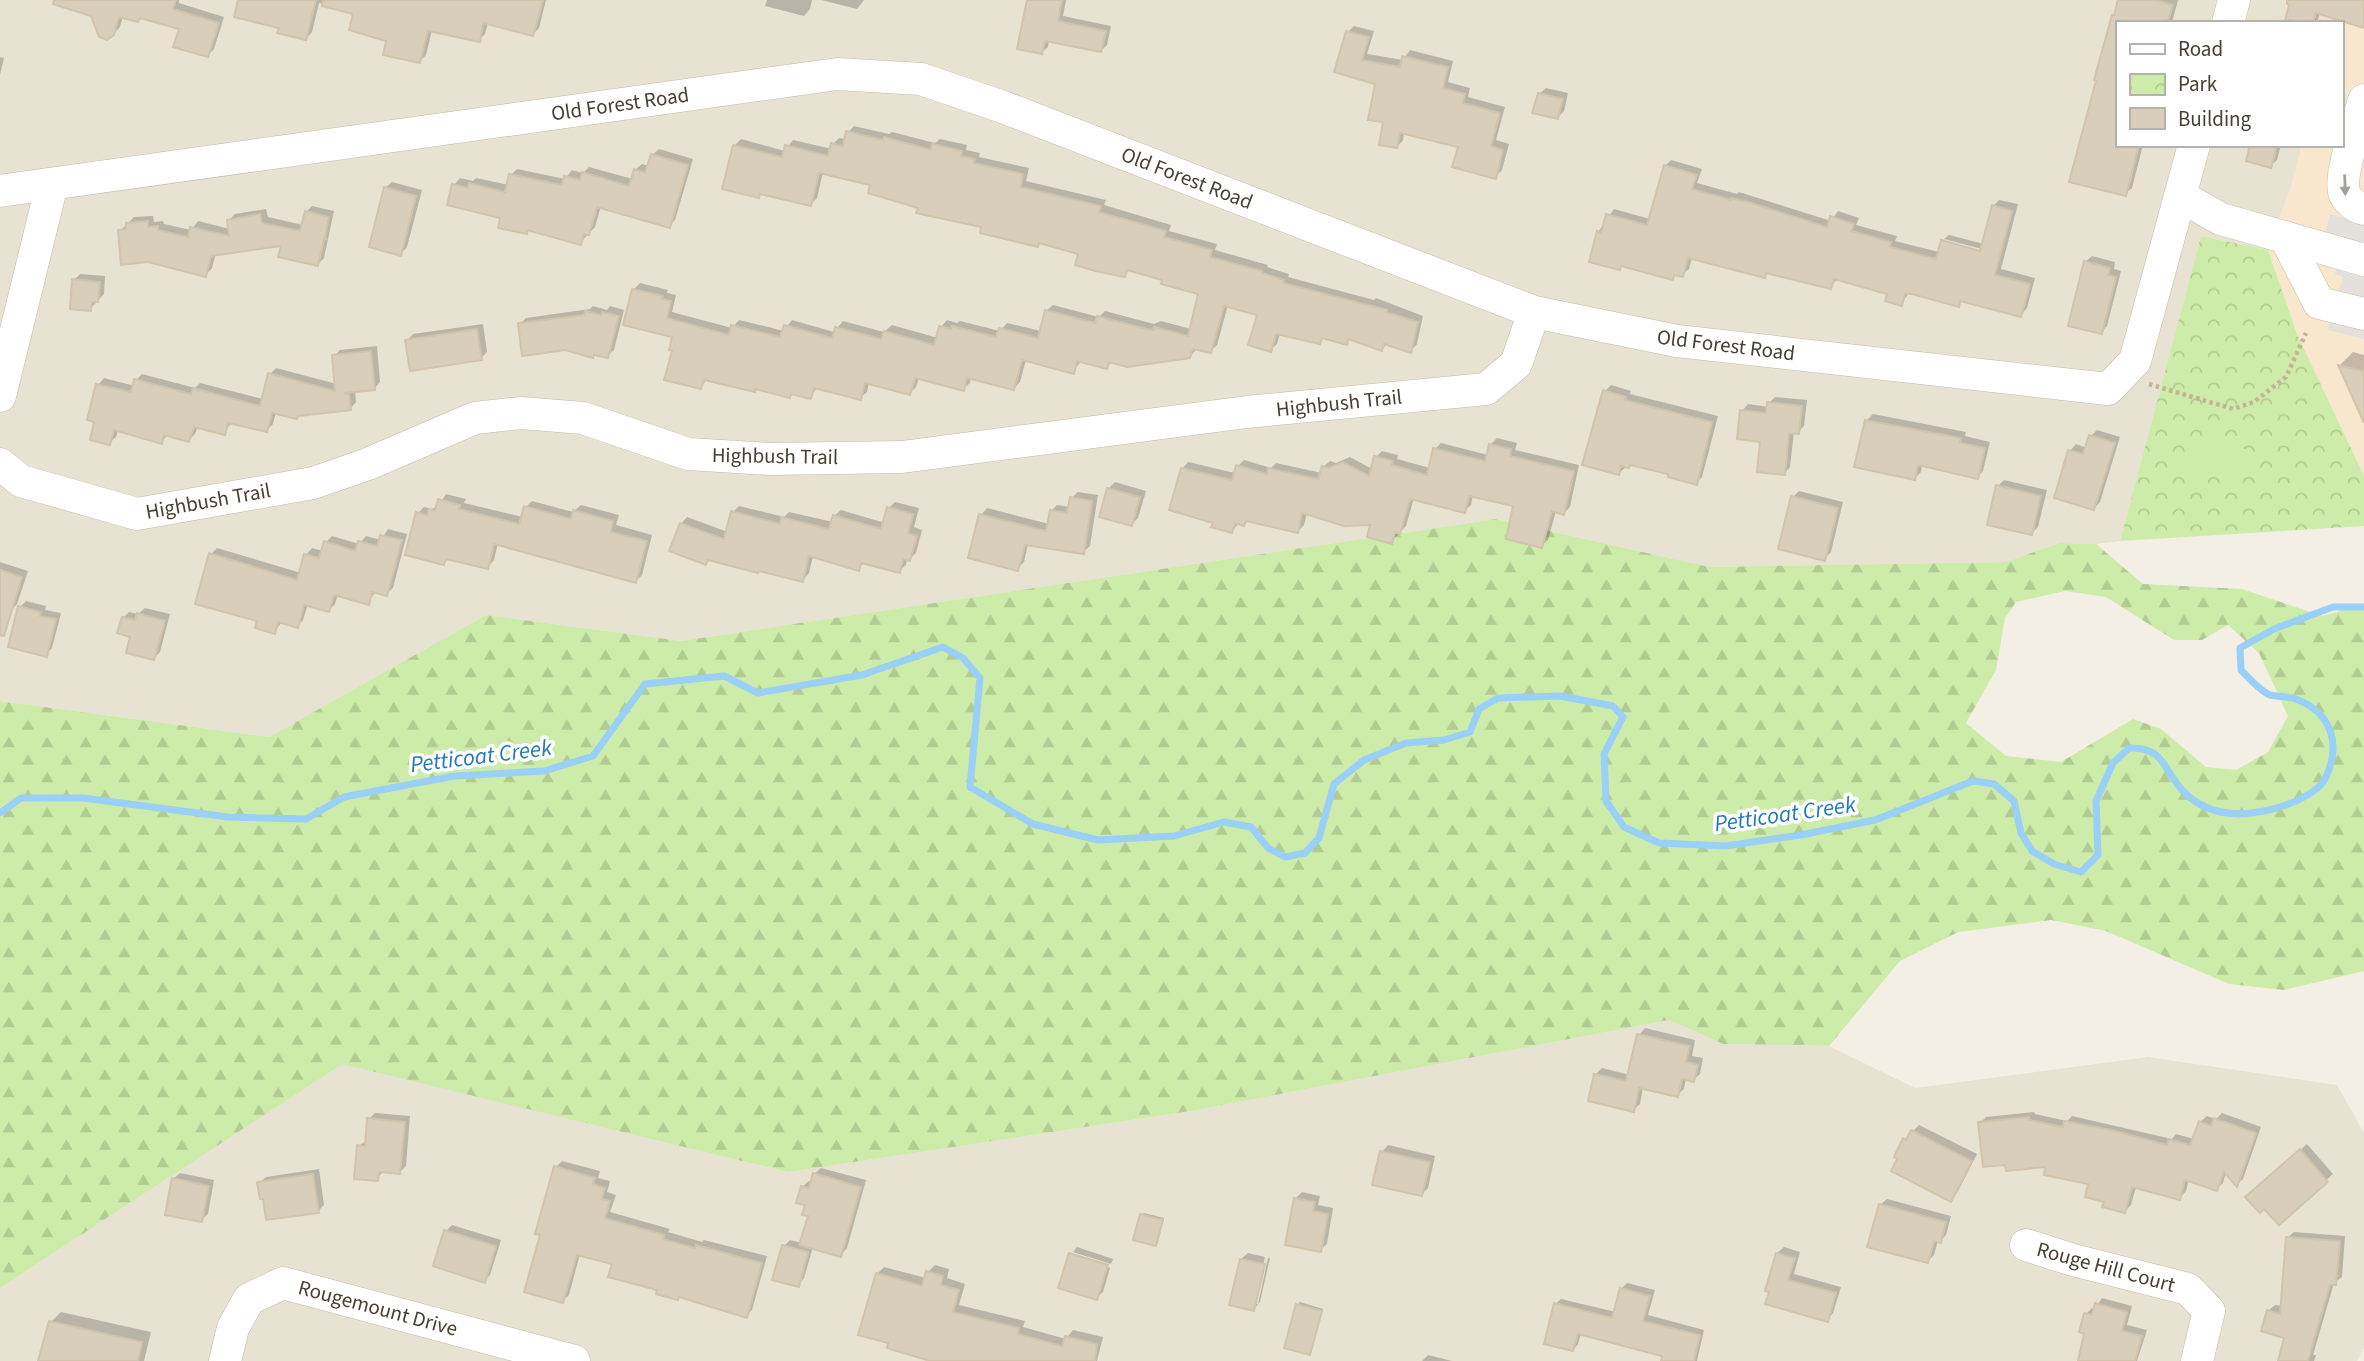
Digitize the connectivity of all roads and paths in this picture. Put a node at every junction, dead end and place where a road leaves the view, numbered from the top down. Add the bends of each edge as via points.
1 (2234, 0) edge
2 (2229, 21) edge
3 (2364, 100) edge
4 (2193, 147) edge
5 (52, 184) junction
6 (0, 191) edge
7 (2180, 196) junction
8 (2364, 209) edge
9 (2285, 237) junction
10 (2364, 260) edge
11 (1534, 312) junction
12 (2364, 314) edge
13 (2306, 333) dead end
14 (2108, 389) junction
15 (0, 396) edge
16 (0, 464) edge
17 (2026, 1245) dead end
18 (225, 1361) edge
19 (574, 1361) edge
20 (2197, 1361) edge

1 - 2 street
3 -> 8 street via 2343,182 2346,197
4 - 7 street
5 - 6 street, Old Forest Road
5 - 11 street, Old Forest Road via 837,74 921,79
5 - 15 street
7 - 9 street via 2221,219
7 - 14 street via 2135,361
9 - 10 street
9 - 12 street via 2319,303
11 - 14 street, Old Forest Road via 1677,341
11 - 16 street, Highbush Trail via 1516,364 1486,389 1247,412 902,457 770,459 688,454 583,418 521,413 475,418 313,483 137,514 21,481
13 - 14 path via 2286,377 2254,402 2233,409 2137,380
17 - 20 street, Rouge Hill Court via 2188,1289 2209,1311
18 - 19 street, Rougemount Drive via 233,1328 249,1299 283,1283

